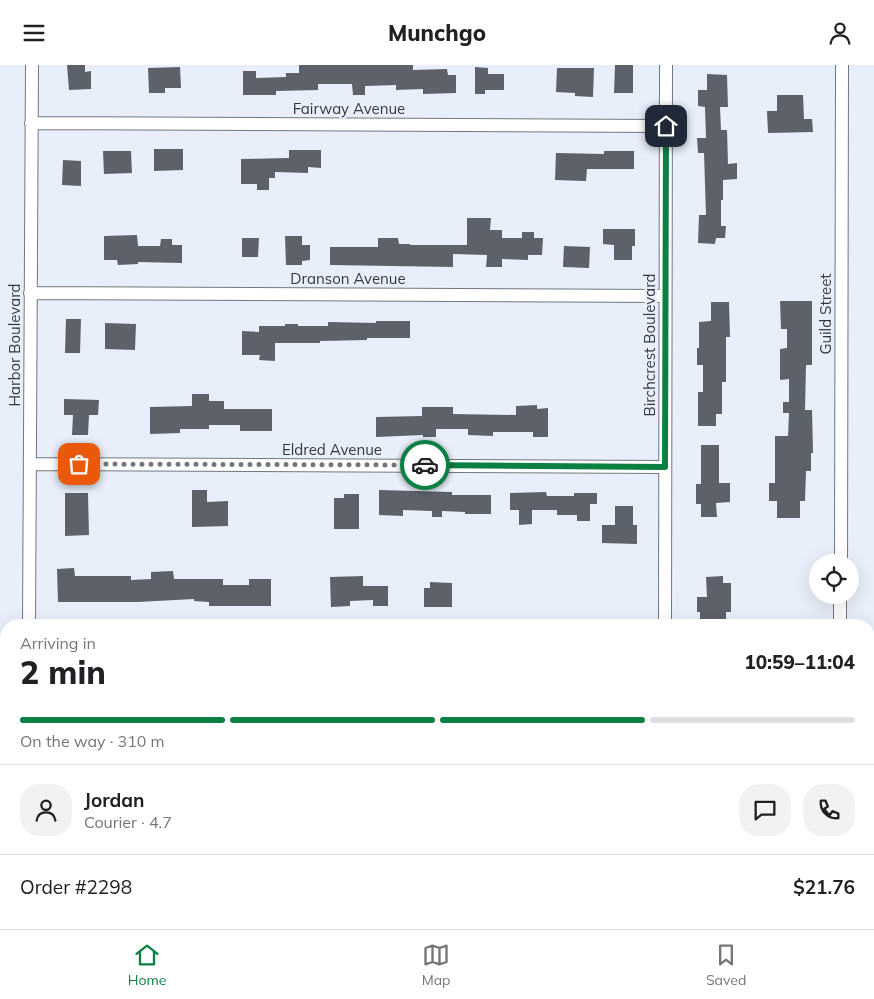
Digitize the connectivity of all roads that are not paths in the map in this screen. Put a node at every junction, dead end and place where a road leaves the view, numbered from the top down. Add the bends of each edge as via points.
1 (32, 65) edge
2 (666, 65) edge
3 (842, 65) edge
4 (31, 123) junction
5 (666, 126) junction
6 (30, 293) junction
7 (665, 296) junction
8 (30, 464) junction
9 (665, 467) junction
10 (841, 554) edge
11 (840, 604) edge
12 (29, 619) edge
13 (665, 619) edge
14 (840, 619) edge

1 - 4 street, Harbor Boulevard
2 - 5 street, Birchcrest Boulevard
3 - 10 street, Guild Street
4 - 5 street, Fairway Avenue
4 - 6 street, Harbor Boulevard
5 - 7 street, Birchcrest Boulevard
6 - 7 street, Dranson Avenue
6 - 8 street, Harbor Boulevard
7 - 9 street, Birchcrest Boulevard
8 - 9 street, Eldred Avenue
8 - 12 street, Harbor Boulevard
9 - 13 street, Birchcrest Boulevard
11 - 14 street

